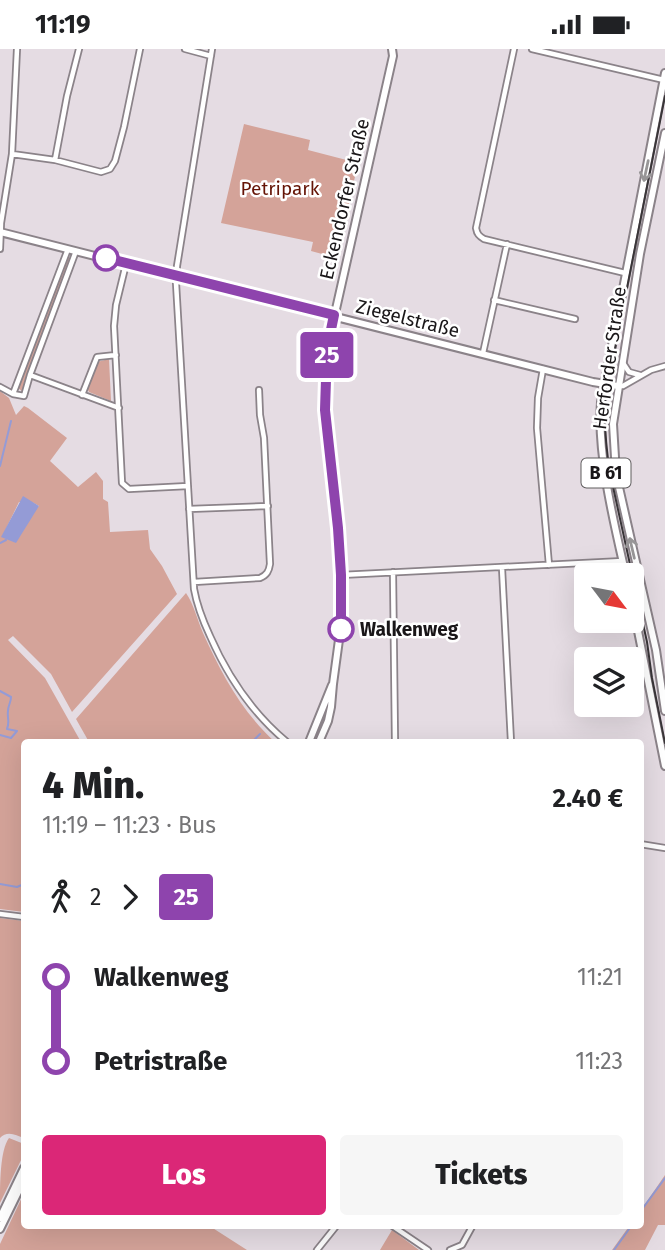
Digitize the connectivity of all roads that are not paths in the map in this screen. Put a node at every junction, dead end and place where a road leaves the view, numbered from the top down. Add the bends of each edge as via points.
1 (17, 49) edge
2 (79, 49) edge
3 (140, 49) edge
4 (185, 49) edge
5 (212, 49) edge
6 (399, 49) edge
7 (514, 49) edge
8 (532, 49) edge
9 (393, 53) edge
10 (211, 56) junction
11 (665, 78) edge
12 (665, 136) edge
13 (12, 154) junction
14 (55, 160) junction
15 (1, 232) edge
16 (507, 244) junction
17 (0, 249) edge
18 (68, 249) junction
19 (76, 251) junction
20 (126, 264) junction
21 (625, 273) junction
22 (177, 277) junction
23 (494, 300) junction
24 (334, 315) junction
25 (575, 319) dead end
26 (482, 353) junction
27 (116, 355) junction
28 (623, 362) junction
29 (665, 366) edge
30 (544, 368) junction
31 (30, 375) junction
32 (641, 375) junction
33 (604, 384) junction
34 (618, 386) junction
35 (0, 387) edge
36 (259, 390) dead end
37 (13, 394) junction
38 (82, 395) junction
39 (119, 408) junction
40 (188, 486) junction
41 (268, 506) junction
42 (189, 509) junction
43 (623, 561) joint
44 (549, 565) junction
45 (502, 568) junction
46 (393, 572) junction
47 (341, 575) junction
48 (194, 582) junction
49 (644, 648) edge
50 (658, 650) junction
51 (644, 658) edge
52 (333, 684) junction
53 (665, 711) edge
54 (284, 739) edge
55 (310, 739) edge
56 (320, 739) edge
57 (395, 739) edge
58 (511, 739) edge
59 (665, 767) edge
60 (644, 844) edge
61 (665, 848) edge
62 (0, 914) edge
63 (21, 917) edge
64 (21, 1174) edge
65 (21, 1185) edge
66 (0, 1218) edge
67 (0, 1229) edge
68 (334, 1229) edge
69 (397, 1229) edge
70 (471, 1229) edge
71 (317, 1250) edge
72 (428, 1250) edge
73 (450, 1250) edge

1 - 13 street
2 - 14 street
3 - 14 street via 113,166 102,172
4 - 10 street
5 - 10 street
6 - 9 street, Eckendorfer Straße
7 - 16 street via 476,228 480,237
8 - 11 street
9 - 24 street, Eckendorfer Straße
10 - 22 street
11 -> 21 street, Herforder Straße / B 61
12 - 28 street, Herforder Straße / B 61
13 - 14 street
13 - 15 street
15 - 17 street
15 - 18 street, Ziegelstraße
16 - 21 street
16 - 23 street
18 - 19 street, Ziegelstraße
18 - 37 street
19 - 20 street, Ziegelstraße
19 - 31 street
20 - 22 street, Ziegelstraße
20 - 27 street via 116,305
21 - 33 street, Herforder Straße / B 61
22 - 24 street, Ziegelstraße
22 - 40 street
23 - 25 street
23 - 26 street
24 - 26 street, Ziegelstraße
24 - 47 street, Eckendorfer Straße via 327,349 325,410
26 - 30 street, Ziegelstraße
27 - 38 street via 97,357
27 - 39 street
28 - 32 street via 629,372
28 - 34 street, Herforder Straße / B 61
29 - 32 street
30 - 33 street, Ziegelstraße
30 - 44 street via 537,428
31 - 37 street via 24,396
31 - 38 street
32 - 34 street
33 - 34 street, Ziegelstraße
33 - 43 street, Herforder Straße / B 61 via 602,446
50 -> 34 street, Herforder Straße / B 61 via 616,474 613,424
35 - 37 street
36 - 41 street
38 - 39 street
39 - 40 street via 122,483 126,488
40 - 42 street
41 - 42 street
41 - 48 street via 267,573 260,578
42 - 48 street
43 - 44 street
44 - 45 street
45 - 46 street
45 - 58 street
46 - 47 street
46 - 57 street
47 - 52 street, Eckendorfer Straße via 341,631
48 - 54 street via 200,614 239,691
49 - 50 street
50 - 53 street, Herforder Straße / B 61
51 - 59 street
52 - 55 street, Eckendorfer Straße
52 - 56 street, Eckendorfer Straße
60 - 61 street
62 - 63 street
64 - 66 street
65 - 67 street
68 - 71 street
69 - 72 street
70 - 73 street via 461,1245

